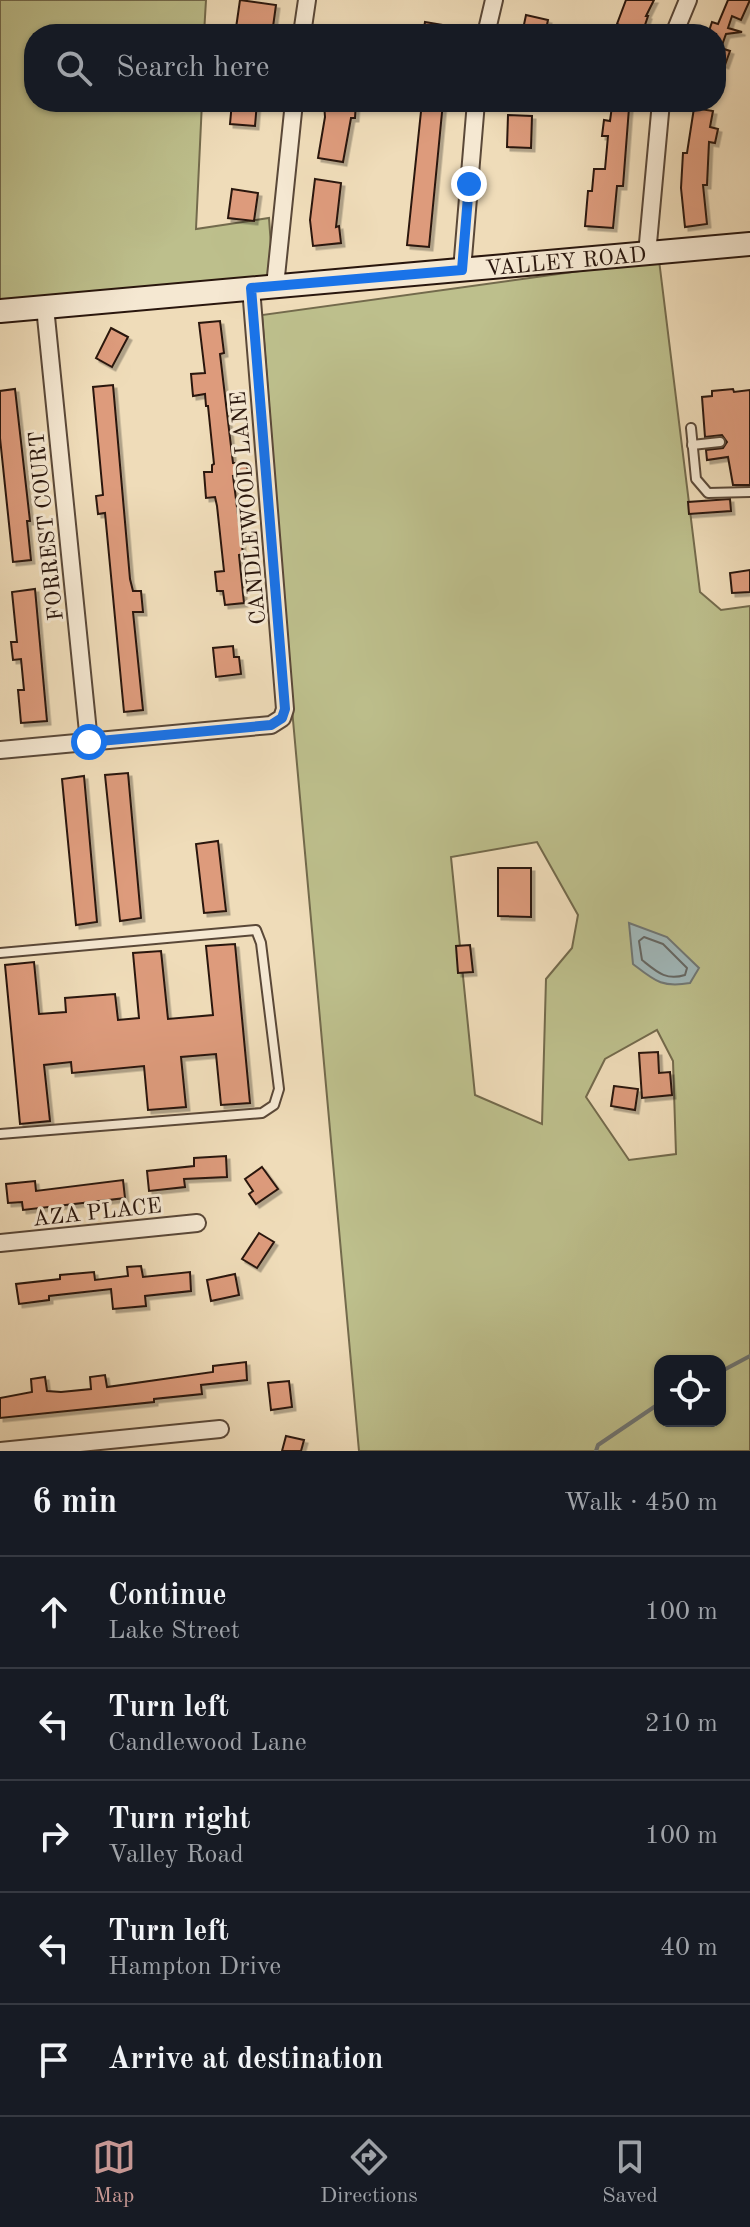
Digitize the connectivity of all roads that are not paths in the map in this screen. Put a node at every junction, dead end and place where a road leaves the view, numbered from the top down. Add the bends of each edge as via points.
1 (307, 0) edge
2 (494, 0) edge
3 (688, 0) edge
4 (303, 24) edge
5 (488, 24) edge
6 (678, 24) edge
7 (293, 112) edge
8 (475, 112) edge
9 (660, 112) edge
10 (750, 244) edge
11 (647, 254) junction
12 (462, 270) junction
13 (275, 286) junction
14 (251, 288) junction
15 (45, 307) junction
16 (0, 311) edge
17 (691, 428) dead end
18 (720, 442) dead end
19 (692, 445) junction
20 (750, 492) edge
21 (89, 742) junction
22 (0, 750) edge
23 (0, 953) edge
24 (0, 1134) edge
25 (197, 1223) dead end
26 (0, 1243) edge
27 (220, 1429) dead end
28 (0, 1451) edge

1 - 4 street
2 - 5 street
3 - 6 street
7 - 13 street
8 - 12 street
9 - 11 street
10 - 11 street, VALLEY ROAD
11 - 12 street, VALLEY ROAD
12 - 13 street, VALLEY ROAD
13 - 14 street, VALLEY ROAD
14 - 15 street, VALLEY ROAD
14 - 21 street, CANDLEWOOD LANE via 285,709 279,722
15 - 16 street, VALLEY ROAD
15 - 21 street, FORREST COURT
17 - 19 lane
18 - 19 lane
19 - 20 lane via 696,479 708,493
21 - 22 street
23 - 24 lane via 256,930 279,1089 274,1105 262,1113
25 - 26 street, AZA PLACE
27 - 28 street

